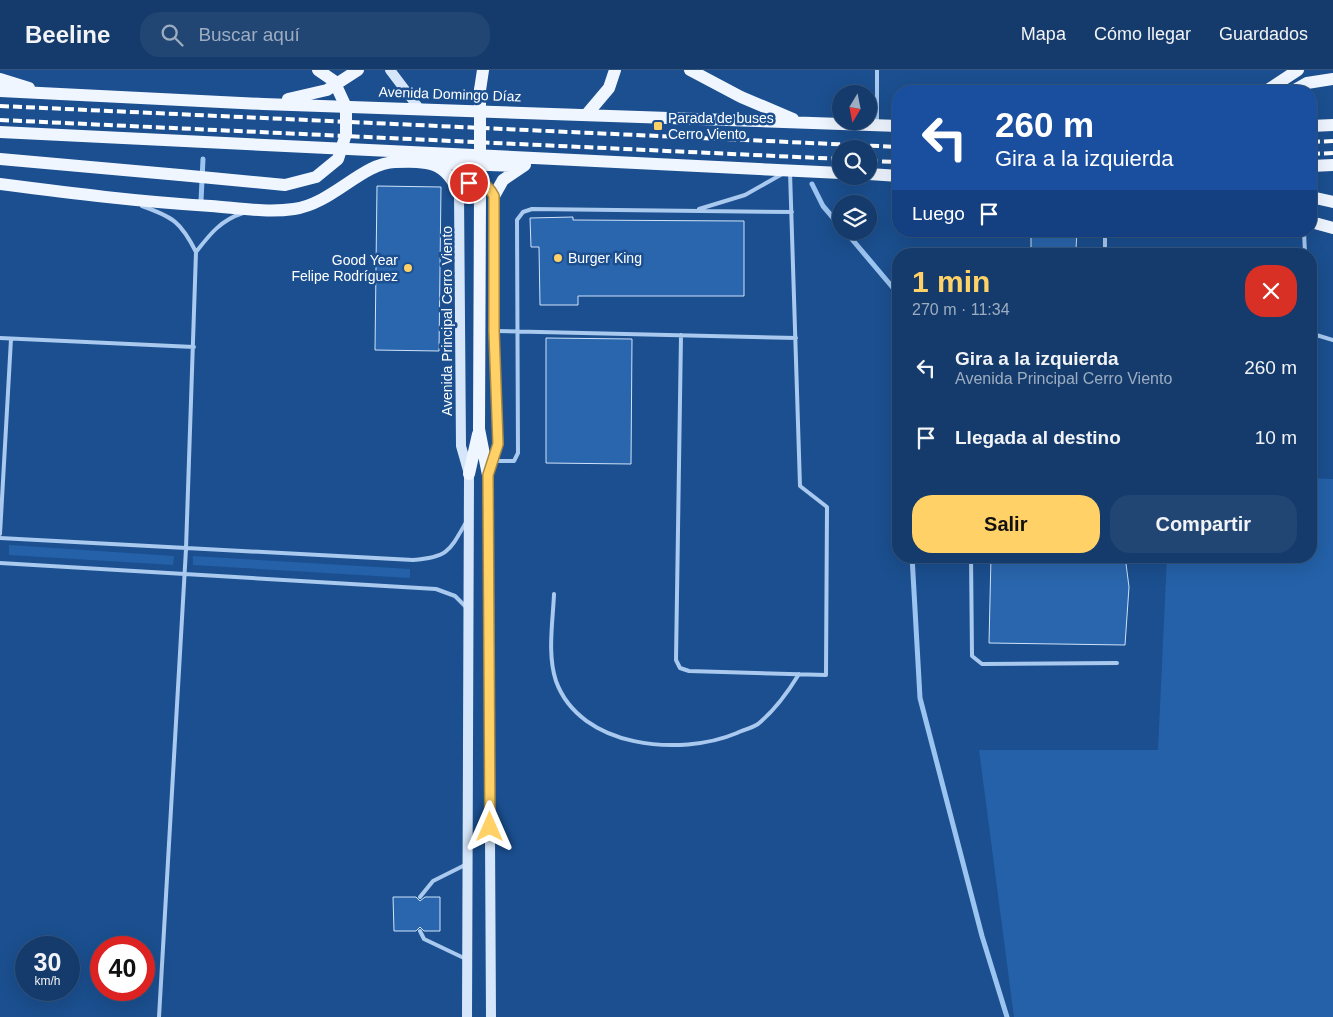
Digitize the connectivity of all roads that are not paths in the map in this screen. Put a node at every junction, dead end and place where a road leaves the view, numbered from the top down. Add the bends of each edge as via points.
1 (318, 70) edge
2 (358, 70) edge
3 (390, 70) edge
4 (484, 70) edge
5 (615, 70) edge
6 (690, 70) edge
7 (878, 70) edge
8 (1298, 70) edge
9 (0, 79) edge
10 (1333, 79) edge
11 (878, 85) edge
12 (1275, 85) edge
13 (1304, 85) edge
14 (0, 92) edge
15 (46, 94) junction
16 (263, 104) junction
17 (418, 107) junction
18 (588, 114) junction
19 (800, 122) junction
20 (832, 123) edge
21 (878, 125) edge
22 (1333, 125) edge
23 (892, 126) edge
24 (1317, 126) edge
25 (0, 132) edge
26 (554, 158) junction
27 (0, 159) edge
28 (433, 163) junction
29 (1333, 165) edge
30 (521, 166) junction
31 (1317, 166) edge
32 (790, 170) junction
33 (832, 172) edge
34 (877, 175) edge
35 (892, 176) edge
36 (0, 184) edge
37 (460, 194) junction
38 (494, 196) junction
39 (1317, 198) edge
40 (126, 201) junction
41 (1333, 202) edge
42 (256, 209) junction
43 (694, 210) junction
44 (792, 212) junction
45 (1317, 224) edge
46 (1333, 228) edge
47 (196, 252) junction
48 (494, 331) junction
49 (518, 332) junction
50 (681, 335) junction
51 (1317, 336) edge
52 (0, 338) edge
53 (11, 338) junction
54 (796, 338) junction
55 (1333, 340) edge
56 (194, 347) junction
57 (479, 429) junction
58 (492, 461) junction
59 (469, 474) junction
60 (488, 475) junction
61 (468, 520) junction
62 (0, 534) edge
63 (0, 538) edge
64 (186, 549) junction
65 (0, 563) edge
66 (971, 563) edge
67 (184, 574) junction
68 (554, 594) dead end
69 (469, 610) junction
70 (1117, 664) dead end
71 (799, 674) junction
72 (467, 864) junction
73 (420, 897) dead end
74 (420, 931) dead end
75 (466, 959) junction
76 (159, 1017) edge
77 (466, 1017) edge
78 (491, 1017) edge

1 - 27 main road, bridge via 334,81 346,107 346,134 338,159 316,177 285,185
2 - 16 main road via 327,90
3 - 17 street
4 - 57 main road, bridge via 480,90
5 - 18 main road via 609,88
6 - 19 main road via 741,97
7 - 11 lane
8 - 12 main road
9 - 15 main road
10 - 13 main road
14 - 15 main road, Avenida Domingo Díaz
15 - 16 main road, Avenida Domingo Díaz
16 - 17 main road, Avenida Domingo Díaz
17 - 18 main road, Avenida Domingo Díaz
18 - 19 main road, Avenida Domingo Díaz
19 - 20 main road, Avenida Domingo Díaz
21 - 23 main road, Avenida Domingo Díaz
22 - 24 main road
25 - 26 main road
26 - 30 main road
26 - 32 main road
28 - 30 main road
28 - 37 main road via 453,178
28 - 42 main road via 393,162 365,172 321,201 294,209
29 - 31 main road
30 - 38 main road via 503,180
32 - 33 main road
32 - 43 lane via 745,195
32 - 44 lane
34 - 35 main road
36 - 40 main road
37 - 38 street via 469,183 477,181 485,184
37 - 59 street, Avenida Principal Cerro Viento via 461,446
38 - 48 street
39 - 41 main road
40 - 42 main road
40 - 47 lane via 166,215 185,230
42 - 47 lane via 230,218 212,231
43 - 44 lane
43 - 49 lane via 532,209 523,212 517,220
44 - 54 lane
45 - 46 main road
47 - 56 lane
48 - 49 lane
48 - 58 street via 498,444
49 - 50 lane
49 - 58 lane via 518,458 514,461
50 - 54 lane
50 - 71 lane via 676,660 680,668 688,672
51 - 55 lane
52 - 53 lane
53 - 56 lane
53 - 62 lane
54 - 71 lane via 800,486 827,507 826,675
56 - 64 lane
57 - 59 main road
57 - 60 main road
58 - 60 street
59 - 61 street, Avenida Principal Cerro Viento
60 - 78 street
61 - 64 lane via 454,544 437,558 429,559
61 - 69 street, Avenida Principal Cerro Viento
63 - 64 lane
64 - 67 lane
65 - 67 lane
66 - 70 lane via 972,656 976,661 982,664
67 - 69 lane via 436,589 455,596
67 - 76 lane
68 - 71 lane via 552,652 556,680 573,711 601,729 638,743 682,746 720,740 757,725
69 - 72 street, Avenida Principal Cerro Viento
72 - 73 lane via 432,881
72 - 75 street, Avenida Principal Cerro Viento
74 - 75 lane via 424,939
75 - 77 street, Avenida Principal Cerro Viento

